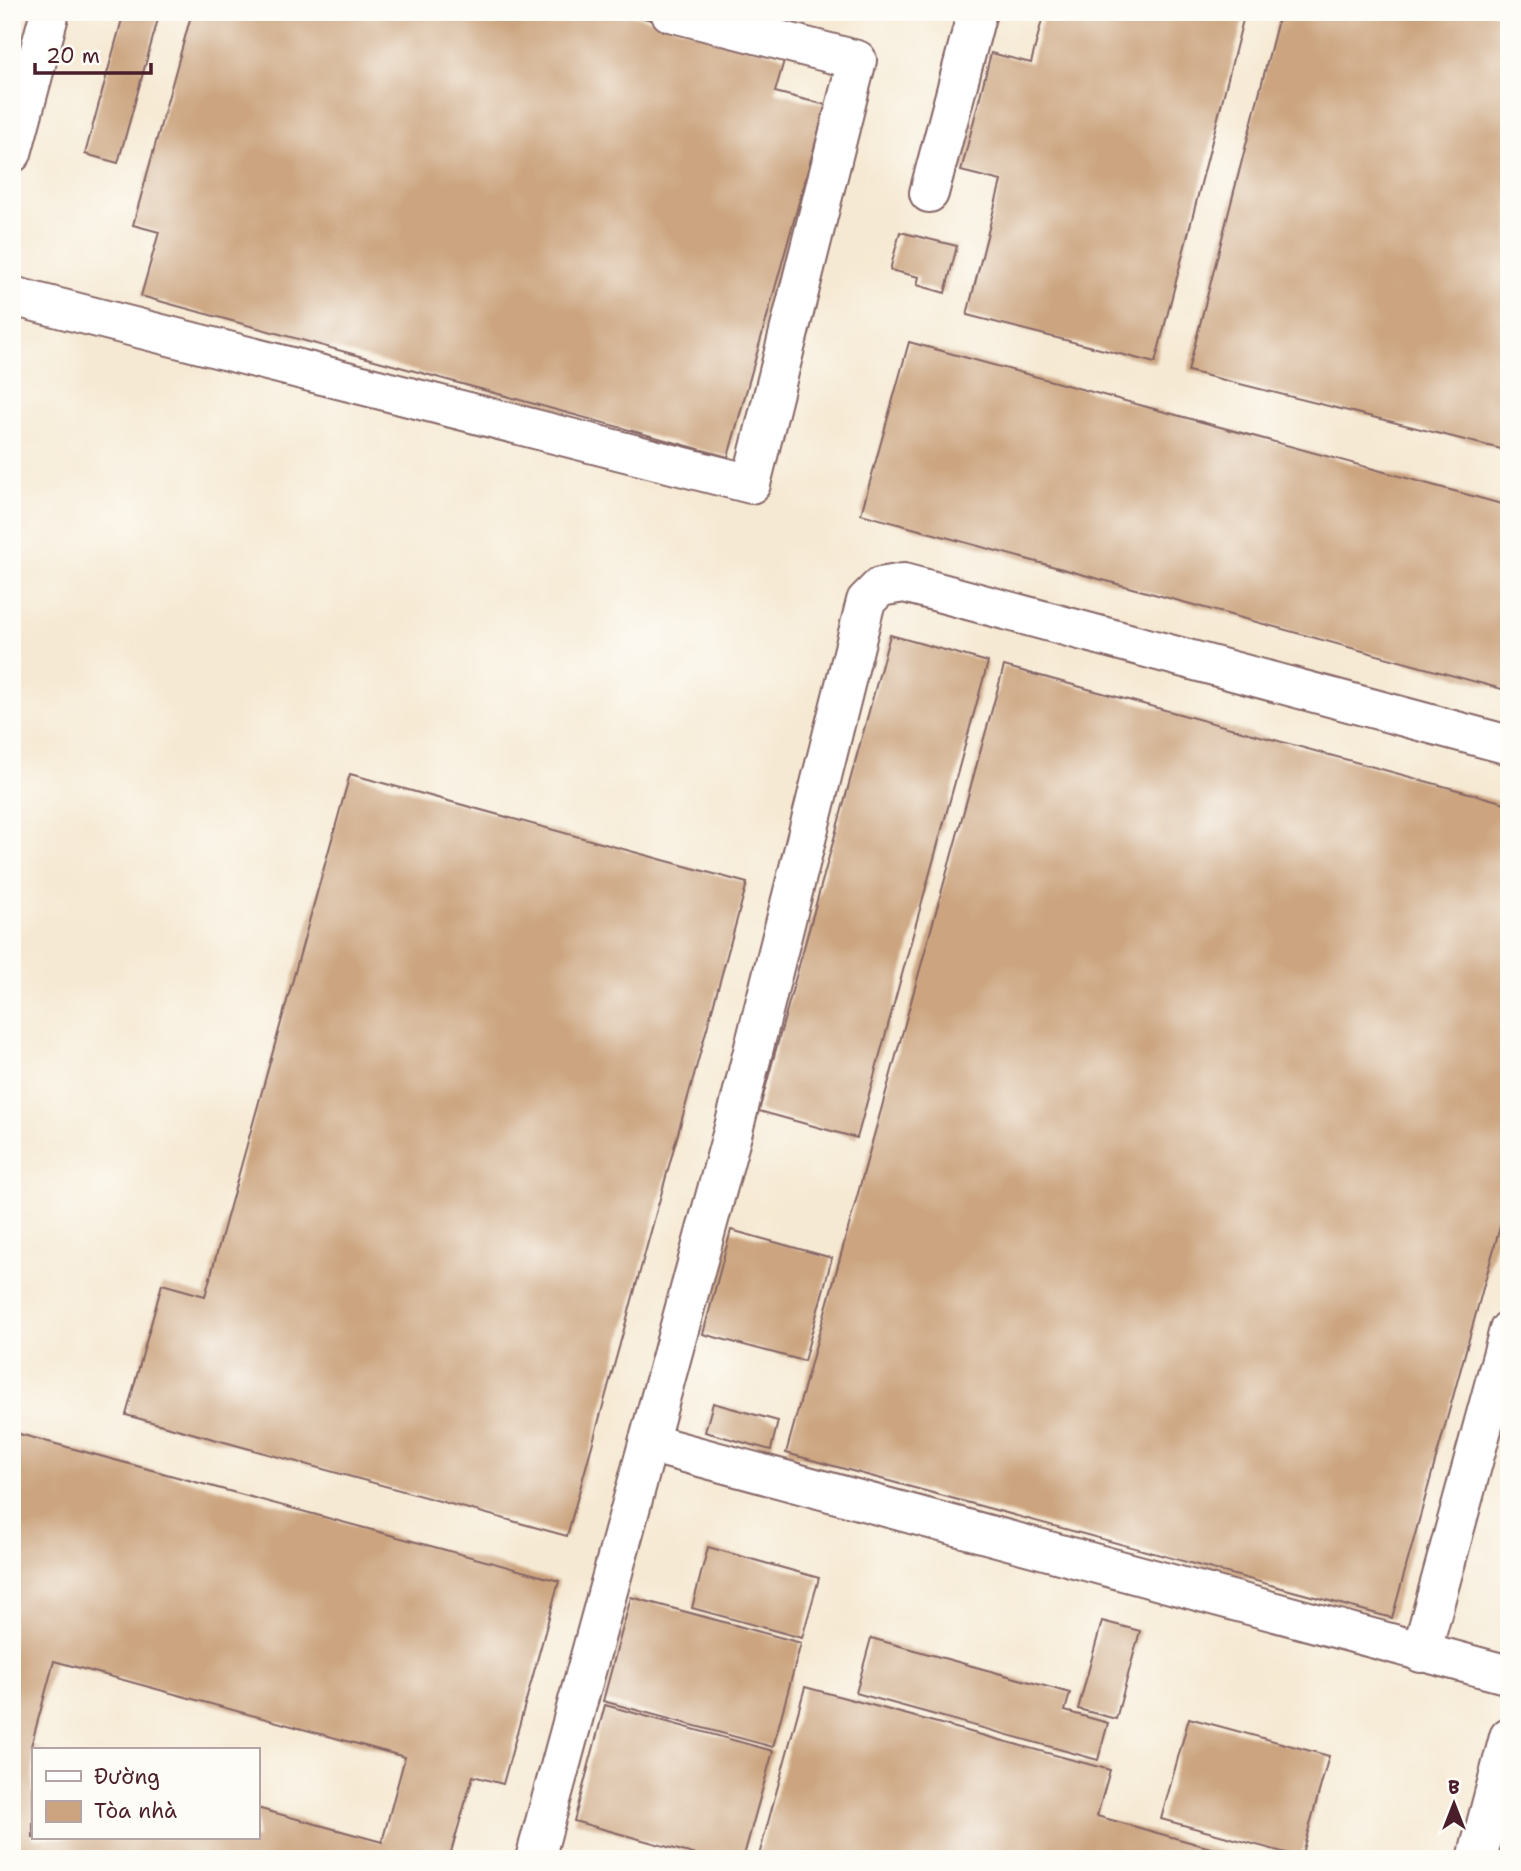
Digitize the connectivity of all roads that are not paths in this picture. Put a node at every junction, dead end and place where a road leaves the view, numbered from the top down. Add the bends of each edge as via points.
1 (50, 12) edge
2 (670, 12) edge
3 (977, 12) edge
4 (12, 153) edge
5 (929, 193) dead end
6 (12, 296) edge
7 (1509, 745) edge
8 (1509, 1330) edge
9 (648, 1443) junction
10 (1421, 1653) junction
11 (1509, 1675) edge
12 (1509, 1737) edge
13 (535, 1859) edge
14 (1477, 1859) edge

1 - 4 street
2 - 6 street via 857,60 751,484
3 - 5 street
7 - 9 street via 904,583 880,587 866,601 733,1131
8 - 10 street
9 - 10 street
9 - 13 street
10 - 11 street
12 - 14 street

